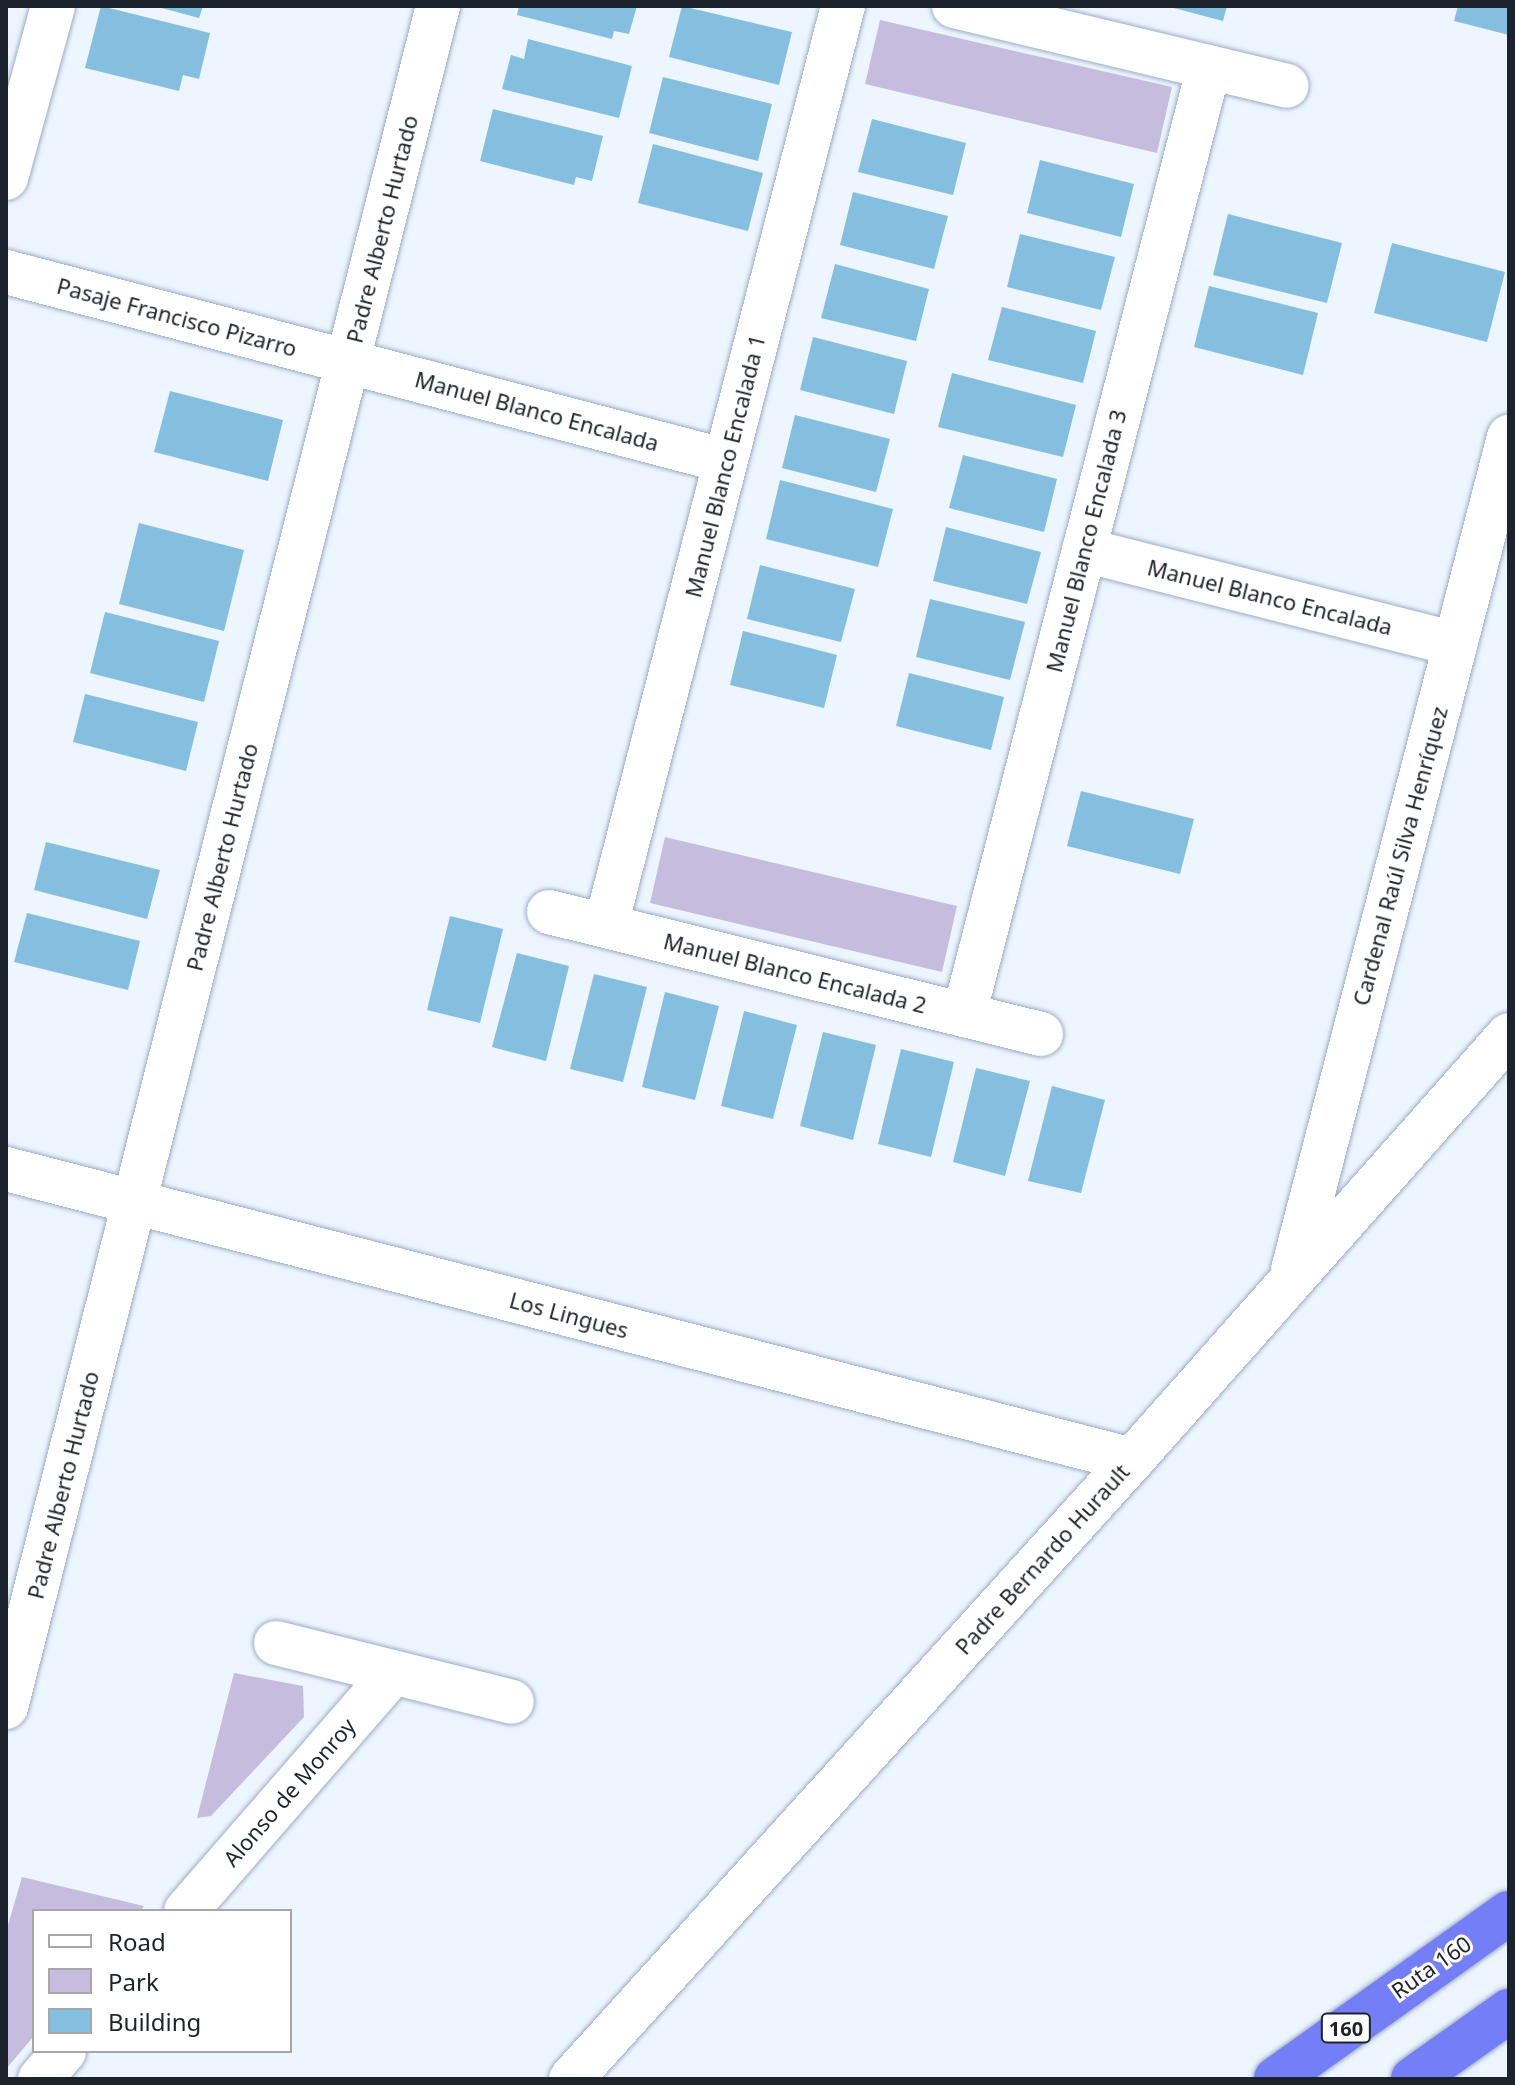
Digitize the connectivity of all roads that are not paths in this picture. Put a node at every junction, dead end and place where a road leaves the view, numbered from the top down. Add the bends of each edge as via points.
1 (53, 6) edge
2 (438, 6) edge
3 (843, 6) edge
4 (954, 6) edge
5 (1209, 67) junction
6 (1287, 86) dead end
7 (6, 178) edge
8 (6, 272) edge
9 (348, 362) junction
10 (1507, 451) edge
11 (726, 461) junction
12 (1084, 550) junction
13 (1455, 644) junction
14 (549, 912) dead end
15 (606, 925) junction
16 (964, 1015) junction
17 (1041, 1034) dead end
18 (1509, 1035) edge
19 (6, 1169) edge
20 (135, 1202) junction
21 (1292, 1276) junction
22 (1132, 1460) junction
23 (276, 1643) dead end
24 (393, 1673) junction
25 (512, 1702) dead end
26 (6, 1707) edge
27 (188, 1909) edge
28 (1509, 1913) edge
29 (1509, 2011) edge
30 (62, 2053) edge
31 (40, 2079) edge
32 (571, 2079) edge
33 (1276, 2079) edge
34 (1413, 2079) edge

1 - 7 street
2 - 9 street, Padre Alberto Hurtado
3 - 11 street, Manuel Blanco Encalada 1
4 - 5 street
5 - 6 street
5 - 12 street, Manuel Blanco Encalada 3
8 - 9 street, Pasaje Francisco Pizarro
9 - 11 street, Manuel Blanco Encalada
9 - 20 street, Padre Alberto Hurtado
10 - 13 street, Cardenal Raúl Silva Henríquez
11 - 15 street, Manuel Blanco Encalada 1
12 - 13 street, Manuel Blanco Encalada
12 - 16 street, Manuel Blanco Encalada 3
13 - 21 street, Cardenal Raúl Silva Henríquez
14 - 15 street, Manuel Blanco Encalada 2
15 - 16 street, Manuel Blanco Encalada 2
16 - 17 street, Manuel Blanco Encalada 2
18 - 21 street, Padre Bernardo Hurault
19 - 20 street, Los Lingues
20 - 22 street, Los Lingues
20 - 26 street, Padre Alberto Hurtado
21 - 22 street, Padre Bernardo Hurault
22 - 32 street, Padre Bernardo Hurault
23 - 24 street
24 - 25 street
24 - 27 street, Alonso de Monroy
28 - 33 highway, Ruta 160 / 160
29 - 34 highway
30 - 31 street

